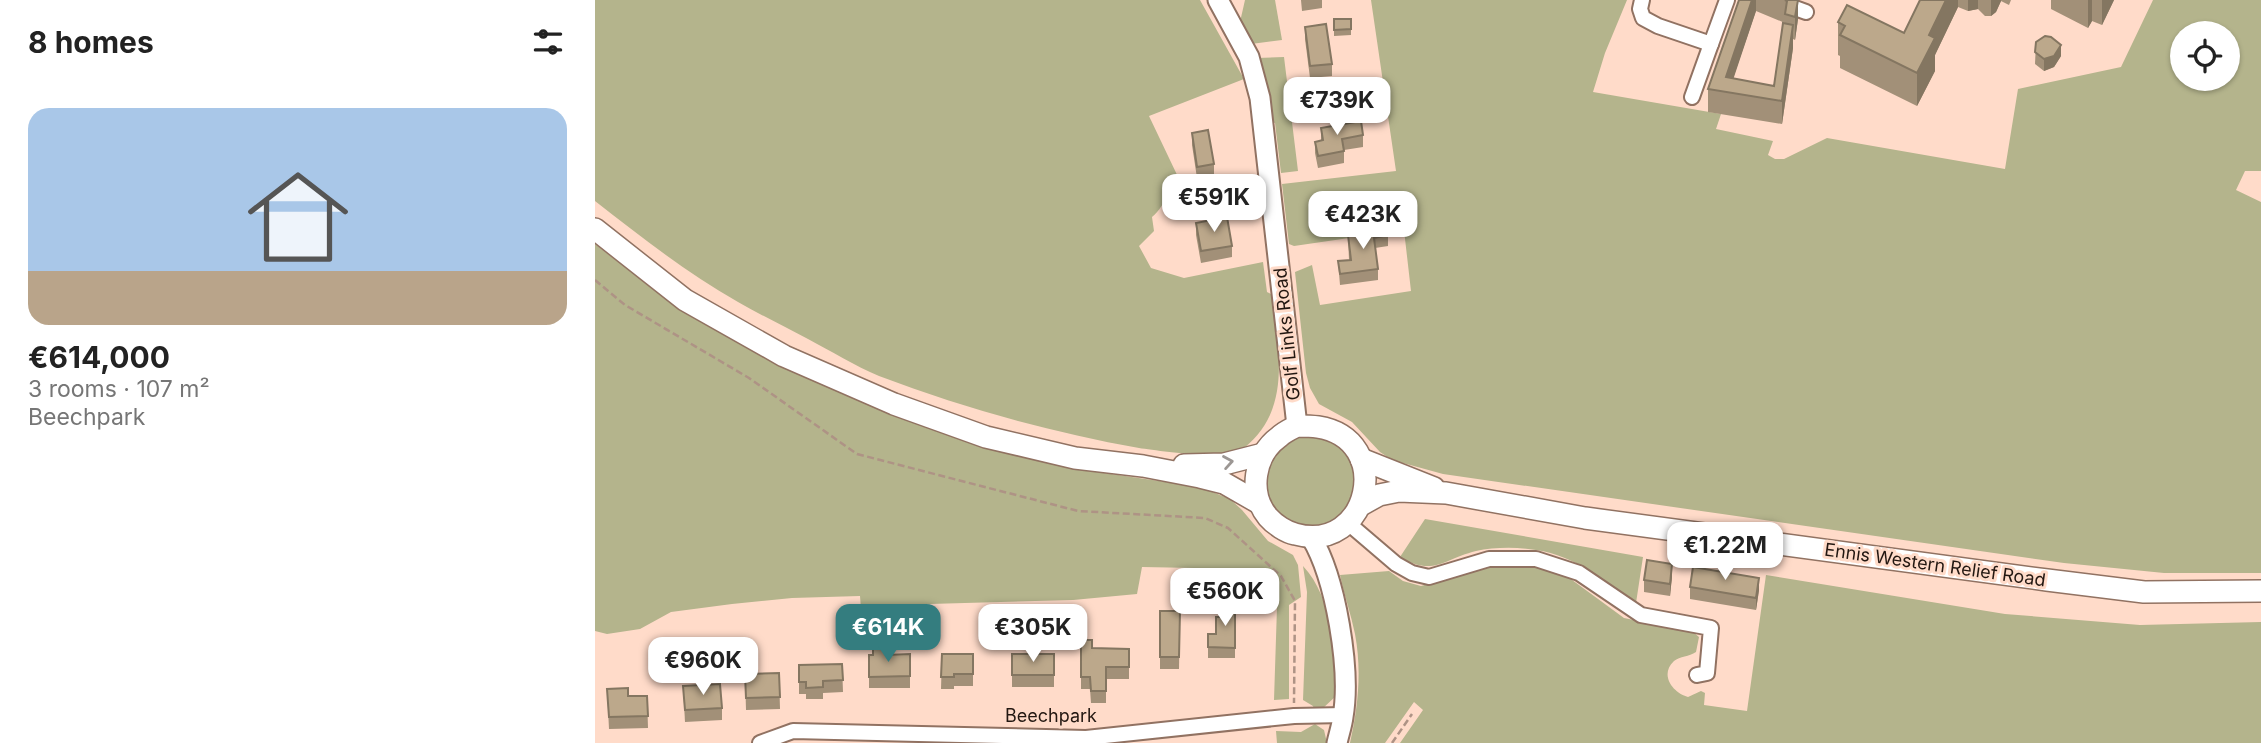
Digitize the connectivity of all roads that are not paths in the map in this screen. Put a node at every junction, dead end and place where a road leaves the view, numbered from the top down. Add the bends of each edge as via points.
1 (1642, 0) edge
2 (1727, 0) edge
3 (1773, 0) edge
4 (1223, 2) edge
5 (1806, 12) dead end
6 (1711, 44) junction
7 (1692, 97) dead end
8 (595, 229) edge
9 (1297, 426) junction
10 (1263, 454) junction
11 (1361, 459) junction
12 (1143, 466) junction
13 (1446, 493) junction
14 (1259, 503) junction
15 (1361, 505) junction
16 (1347, 523) junction
17 (1311, 537) junction
18 (2261, 591) edge
19 (1697, 675) dead end
20 (1344, 715) junction
21 (760, 743) edge
22 (1337, 743) edge

1 - 6 street via 1643,18
2 - 6 street
3 - 5 street
4 - 9 main road, Golf Links Road via 1249,57 1261,98
6 - 7 street
8 - 12 main road via 685,300 785,356 894,404 986,437 1075,458
9 - 10 main road via 1278,437
9 - 11 main road via 1321,427 1344,438
12 -> 10 main road via 1224,464
10 - 14 main road via 1255,480
11 - 13 main road, Ennis Western Relief Road
11 - 15 main road via 1366,485
12 - 14 main road via 1223,484
13 - 15 main road, Ennis Western Relief Road via 1399,491
13 - 18 main road, Ennis Western Relief Road via 1585,518 2144,592
14 - 17 main road via 1269,519 1287,532
15 - 16 main road
16 - 17 main road via 1330,534
16 - 19 street via 1412,573 1429,577 1489,559 1536,559 1579,573 1641,615 1711,628 1707,673
17 - 20 main road via 1321,554 1337,612 1345,676
20 - 21 street, Beechpark via 1086,738 793,731
20 - 22 main road

